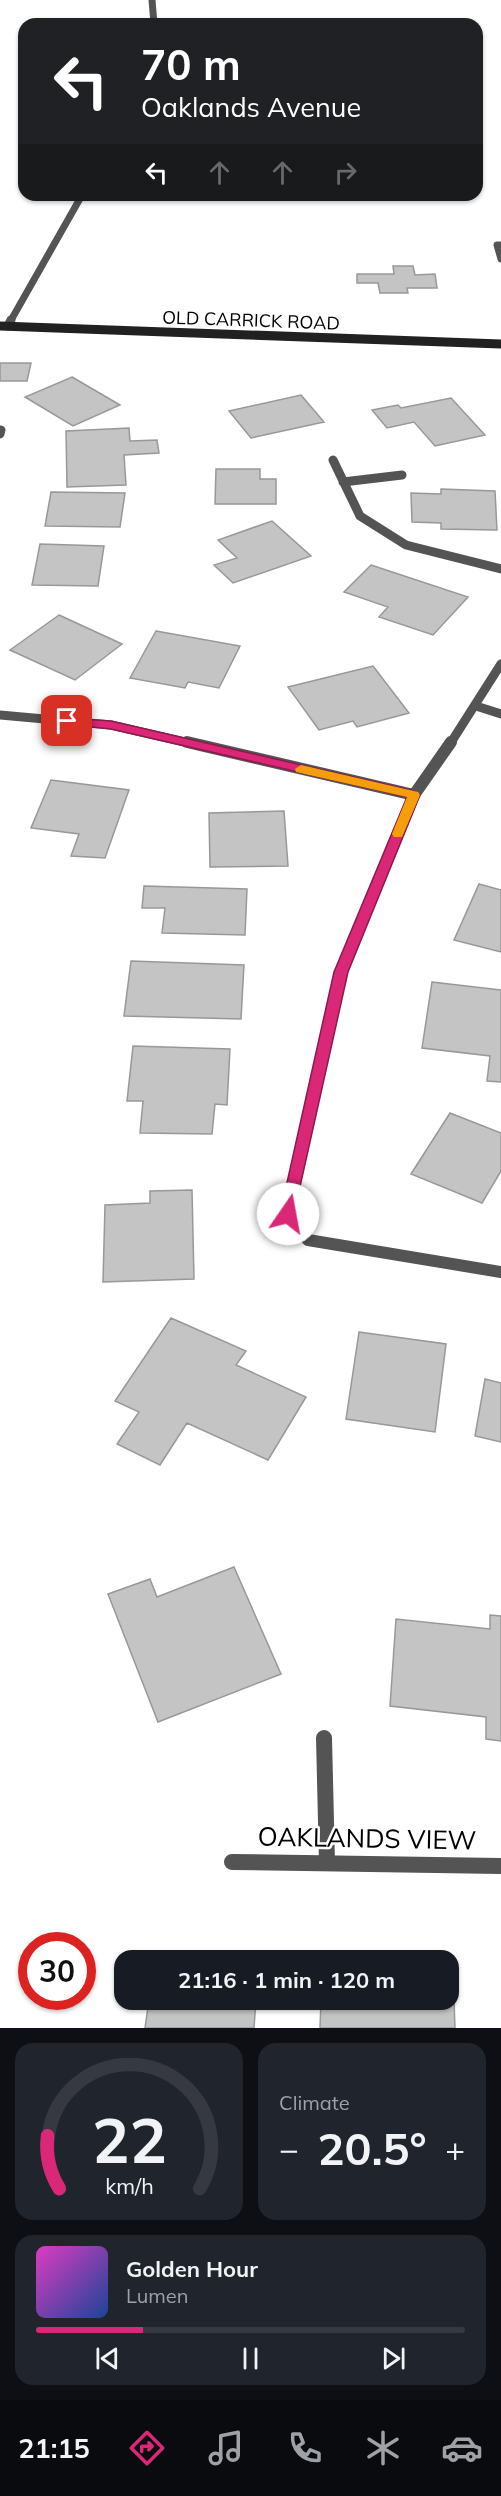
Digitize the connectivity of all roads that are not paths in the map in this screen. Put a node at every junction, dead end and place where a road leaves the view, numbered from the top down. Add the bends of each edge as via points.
1 (152, 0) edge
2 (154, 18) edge
3 (78, 201) edge
4 (501, 245) edge
5 (501, 259) edge
6 (4, 326) edge
7 (501, 344) edge
8 (333, 460) dead end
9 (402, 475) dead end
10 (343, 482) junction
11 (501, 569) edge
12 (501, 664) edge
13 (476, 706) junction
14 (501, 714) edge
15 (0, 715) edge
16 (414, 795) junction
17 (501, 1272) edge
18 (324, 1738) dead end
19 (232, 1862) dead end
20 (327, 1863) junction
21 (501, 1866) edge

1 - 2 street
3 - 6 street
4 - 5 street via 497,245
6 - 7 main road, OLD CARRICK ROAD
8 - 10 street
9 - 10 street
10 - 11 street via 360,516 406,544
12 - 13 street
13 - 14 street
13 - 16 street
15 - 16 street via 111,725
16 - 17 street via 341,972 288,1214 308,1240
18 - 20 street
19 - 20 street, OAKLANDS VIEW
20 - 21 street, OAKLANDS VIEW

